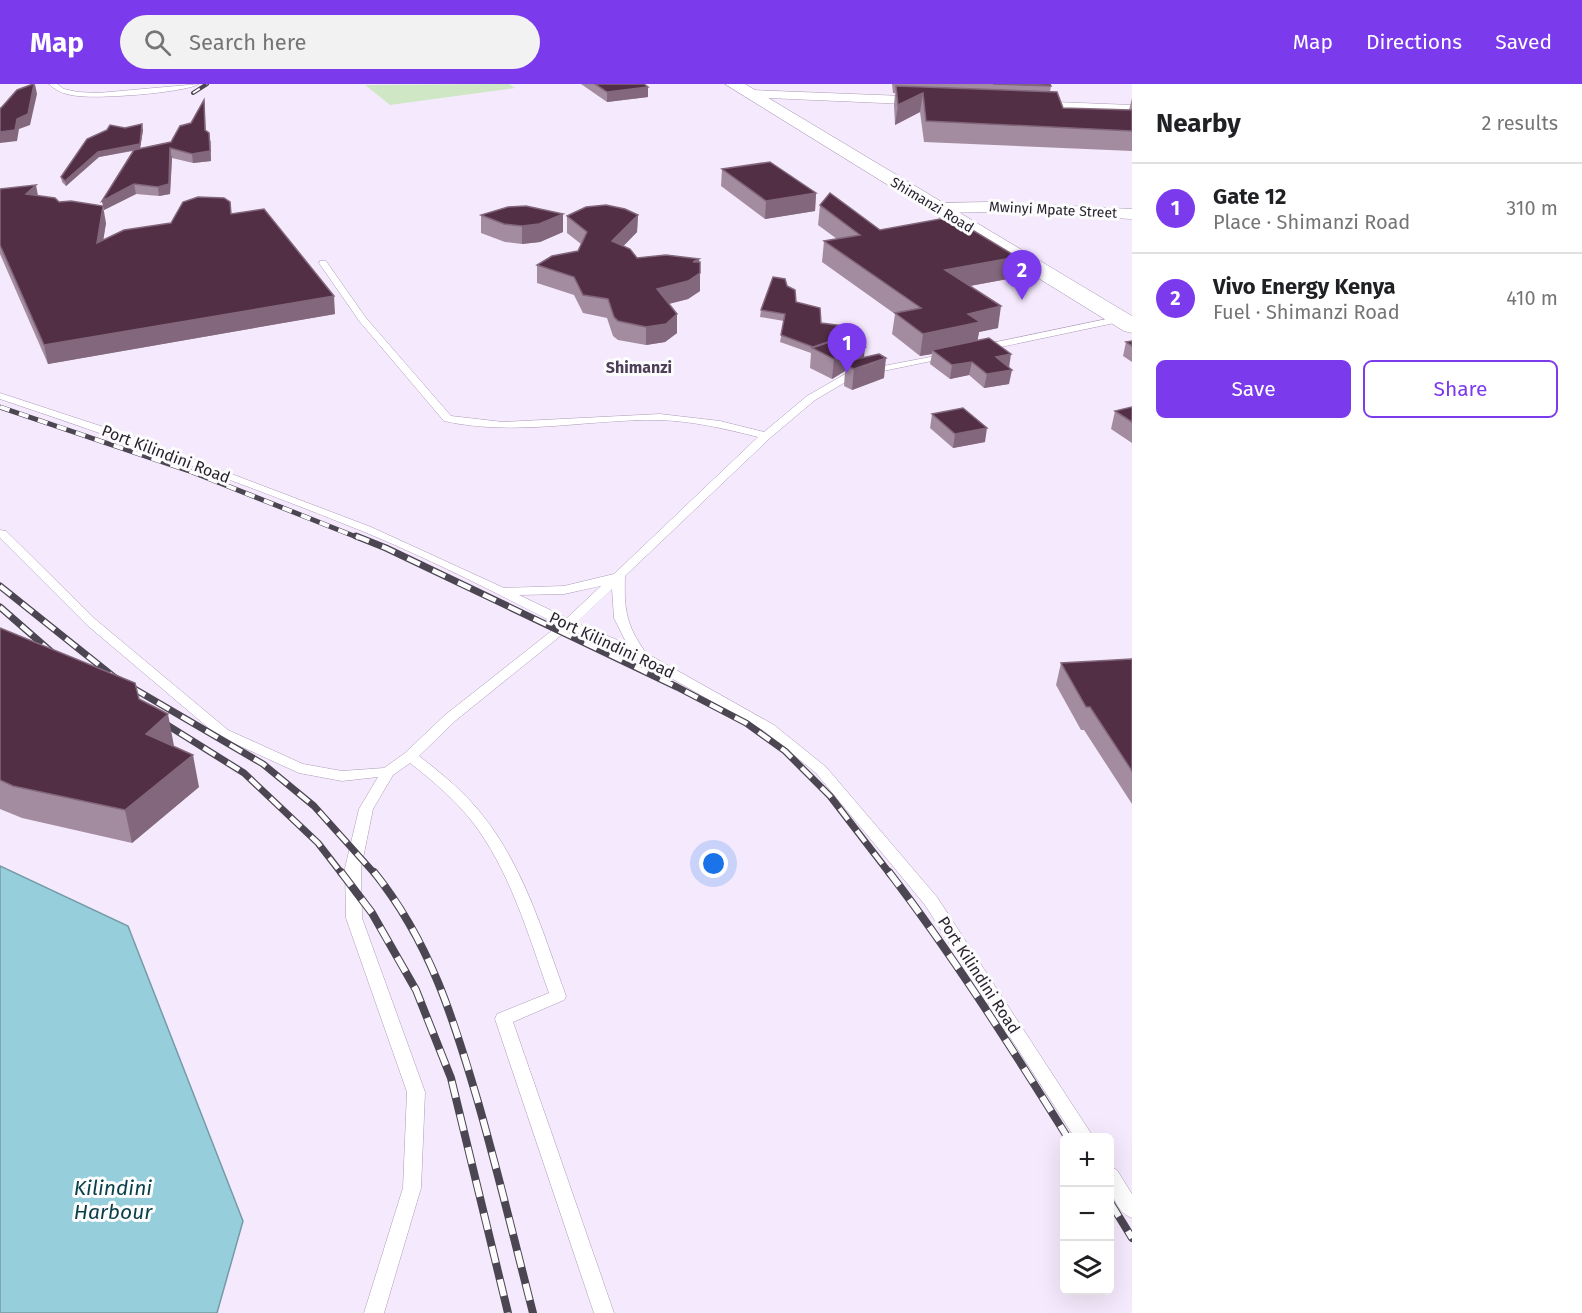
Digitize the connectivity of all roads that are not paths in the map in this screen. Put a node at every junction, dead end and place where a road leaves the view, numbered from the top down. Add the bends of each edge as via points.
1 (52, 84) edge
2 (196, 84) edge
3 (741, 89) edge
4 (948, 102) edge
5 (1019, 105) edge
6 (1132, 110) edge
7 (938, 208) junction
8 (1132, 214) edge
9 (323, 263) dead end
10 (1126, 323) edge
11 (0, 396) edge
12 (765, 436) junction
13 (2, 533) dead end
14 (619, 576) junction
15 (492, 587) junction
16 (568, 624) junction
17 (641, 655) junction
18 (410, 756) junction
19 (388, 772) junction
20 (1082, 1133) edge
21 (1114, 1181) edge
22 (1132, 1210) edge
23 (374, 1313) edge
24 (604, 1313) edge

1 - 2 lane via 66,93 89,95
3 - 4 street
3 - 7 main road, Shimanzi Road
5 - 6 street
7 - 8 street, Mwinyi Mpate Street
7 - 10 main road, Shimanzi Road
9 - 12 lane via 363,320 448,419 503,425 660,417 720,424
10 - 12 lane via 851,375 811,398
11 - 15 lane, Port Kilindini Road via 133,440 367,528
12 - 14 lane
13 - 19 lane via 91,622 223,734 298,768 342,776
14 - 15 lane via 584,589 528,593
14 - 16 lane
14 - 17 lane via 617,606 624,634
15 - 16 lane, Port Kilindini Road
16 - 17 lane, Port Kilindini Road
16 - 18 lane via 450,718
17 - 20 lane, Port Kilindini Road via 769,728 821,770 931,901
18 - 19 lane
18 - 24 lane via 457,795 512,873 558,996 503,1019
19 - 23 lane via 366,809 353,868 354,918 416,1092 412,1188
21 - 22 lane

